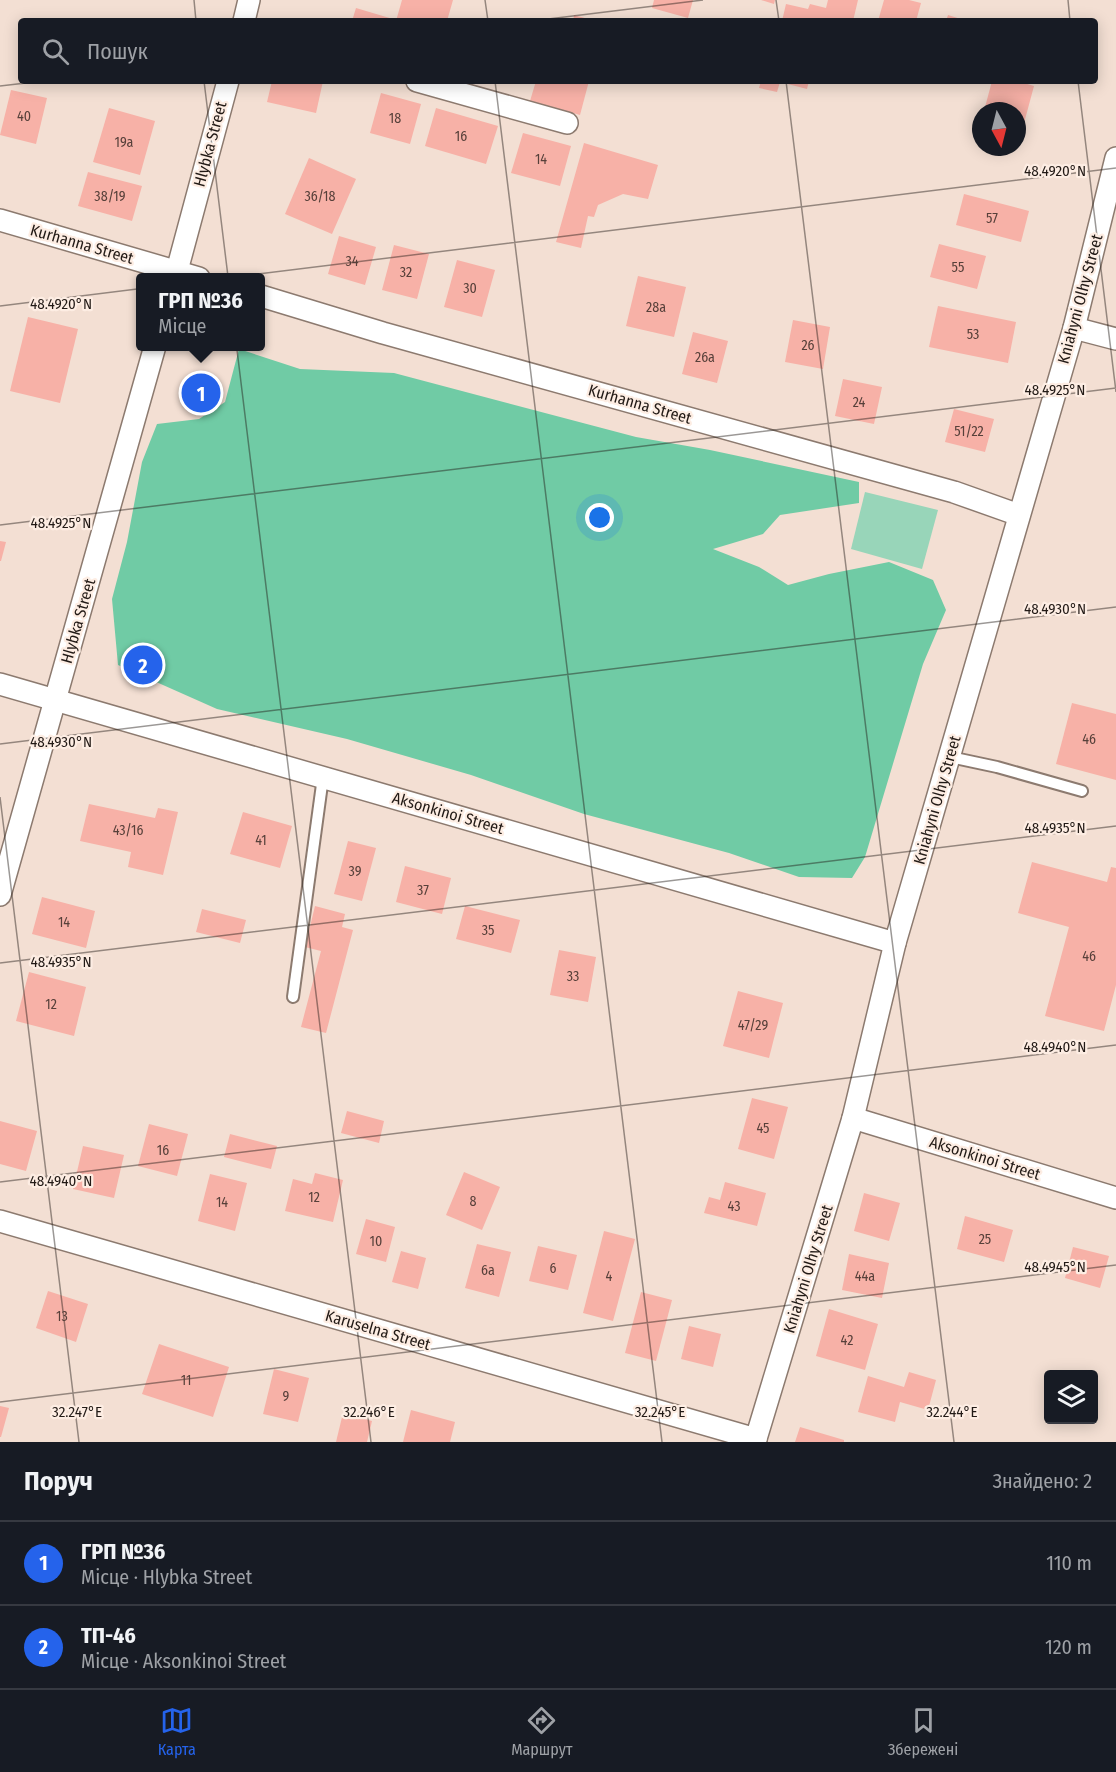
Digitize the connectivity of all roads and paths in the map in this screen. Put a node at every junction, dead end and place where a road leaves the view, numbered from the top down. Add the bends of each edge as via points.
1 (249, 0) edge
2 (245, 18) edge
3 (227, 84) edge
4 (428, 84) edge
5 (567, 123) dead end
6 (1116, 158) edge
7 (0, 220) edge
8 (172, 273) edge
9 (175, 273) edge
10 (265, 297) edge
11 (1074, 328) junction
12 (1116, 339) edge
13 (154, 351) edge
14 (1019, 514) junction
15 (0, 684) edge
16 (56, 700) junction
17 (950, 757) junction
18 (323, 777) junction
19 (1082, 791) dead end
20 (0, 895) edge
21 (895, 943) junction
22 (293, 996) dead end
23 (853, 1118) junction
24 (1116, 1198) edge
25 (0, 1221) edge
26 (756, 1440) edge

1 - 2 street
3 - 9 street, Hlybka Street
4 - 5 street
6 - 11 street, Kniahyni Olhy Street
7 - 8 street, Kurhanna Street
10 - 14 street, Kurhanna Street via 954,492
11 - 12 street
11 - 14 street, Kniahyni Olhy Street
13 - 16 street, Hlybka Street
14 - 17 street, Kniahyni Olhy Street
15 - 16 street, Aksonkinoi Street
16 - 18 street, Aksonkinoi Street
16 - 20 street, Hlybka Street
17 - 19 lane
17 - 21 street, Kniahyni Olhy Street
18 - 21 street, Aksonkinoi Street
18 - 22 lane
21 - 23 street, Kniahyni Olhy Street
23 - 24 street, Aksonkinoi Street
23 - 26 street, Kniahyni Olhy Street
25 - 26 street, Karuselna Street

